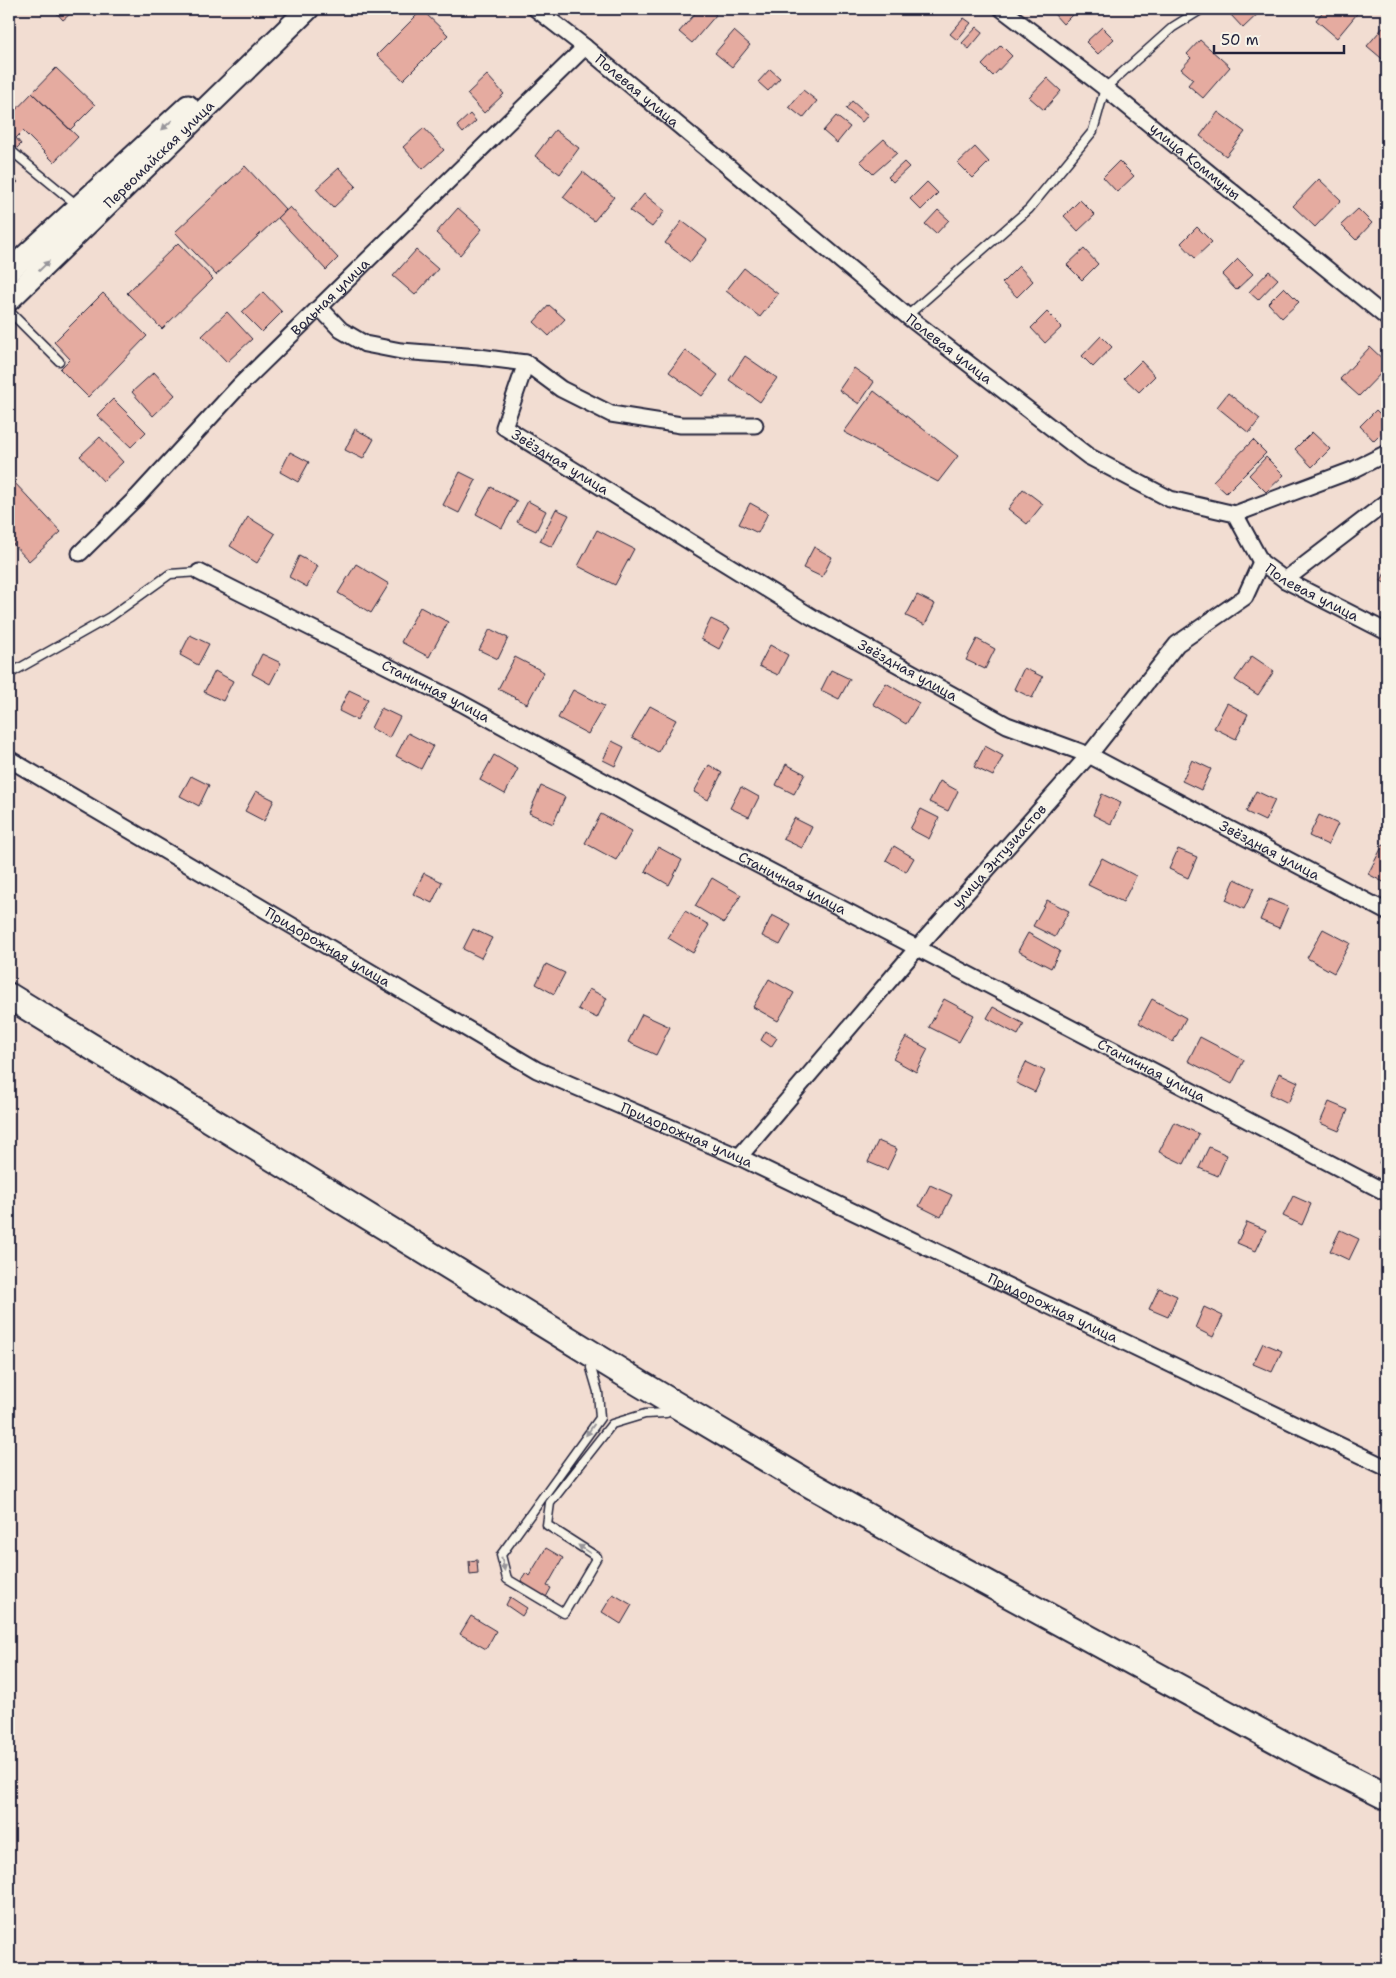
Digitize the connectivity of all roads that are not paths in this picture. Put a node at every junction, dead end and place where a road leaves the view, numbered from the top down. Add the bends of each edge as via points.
1 (292, 9) edge
2 (308, 9) edge
3 (536, 9) edge
4 (1002, 9) edge
5 (1202, 9) edge
6 (585, 47) junction
7 (1105, 88) junction
8 (9, 149) edge
9 (79, 206) junction
10 (9, 271) edge
11 (9, 300) edge
12 (320, 308) junction
13 (9, 312) edge
14 (907, 316) junction
15 (1387, 318) edge
16 (59, 361) dead end
17 (526, 363) junction
18 (755, 425) dead end
19 (1387, 453) edge
20 (1387, 502) edge
21 (1235, 514) junction
22 (80, 553) dead end
23 (1261, 562) junction
24 (199, 572) joint
25 (1285, 580) junction
26 (1387, 632) edge
27 (9, 674) edge
28 (1089, 755) junction
29 (9, 758) edge
30 (1387, 912) edge
31 (918, 947) junction
32 (9, 996) edge
33 (9, 1010) edge
34 (738, 1157) junction
35 (1387, 1193) edge
36 (591, 1368) junction
37 (666, 1413) junction
38 (1387, 1468) edge
39 (1387, 1797) edge
40 (1387, 1809) edge

1 -> 9 main road, Первомайская улица
11 -> 2 main road, Первомайская улица
3 - 6 street, Полевая улица
4 - 7 street, улица Коммуны
5 - 7 lane via 1173,27
6 - 12 street, Вольная улица
6 - 14 street, Полевая улица
7 - 14 lane via 1093,131 1029,210
7 - 15 street, улица Коммуны
8 - 9 lane
9 - 10 main road, Первомайская улица
12 - 17 street via 341,330 366,344 401,351
12 - 22 street, Вольная улица via 240,385 138,496
13 - 16 lane
14 - 21 street, Полевая улица via 1088,456 1170,499
17 - 18 street via 561,389 611,414 680,424
17 - 28 street, Звёздная улица via 504,427 812,617 1006,725
19 - 21 street via 1355,470
20 - 25 street
21 - 23 street, Полевая улица
23 - 25 street, Полевая улица
23 - 28 street, улица Энтузиастов via 1245,596 1177,644
24 - 27 lane via 170,574 110,617
24 - 31 street, Станичная улица via 461,703 720,845
25 - 26 street, Полевая улица
28 - 30 street, Звёздная улица
28 - 31 street, улица Энтузиастов
29 - 34 street, Придорожная улица via 537,1070
31 - 34 street, улица Энтузиастов
31 - 35 street, Станичная улица
32 - 39 highway via 640,1384 804,1481 1272,1738
33 - 36 highway
34 - 38 street, Придорожная улица
36 - 37 highway
36 -> 37 lane via 598,1392 600,1418 501,1555 507,1579 532,1595 564,1613 597,1557 547,1525 550,1503 612,1424 645,1414
37 - 40 highway via 873,1534

